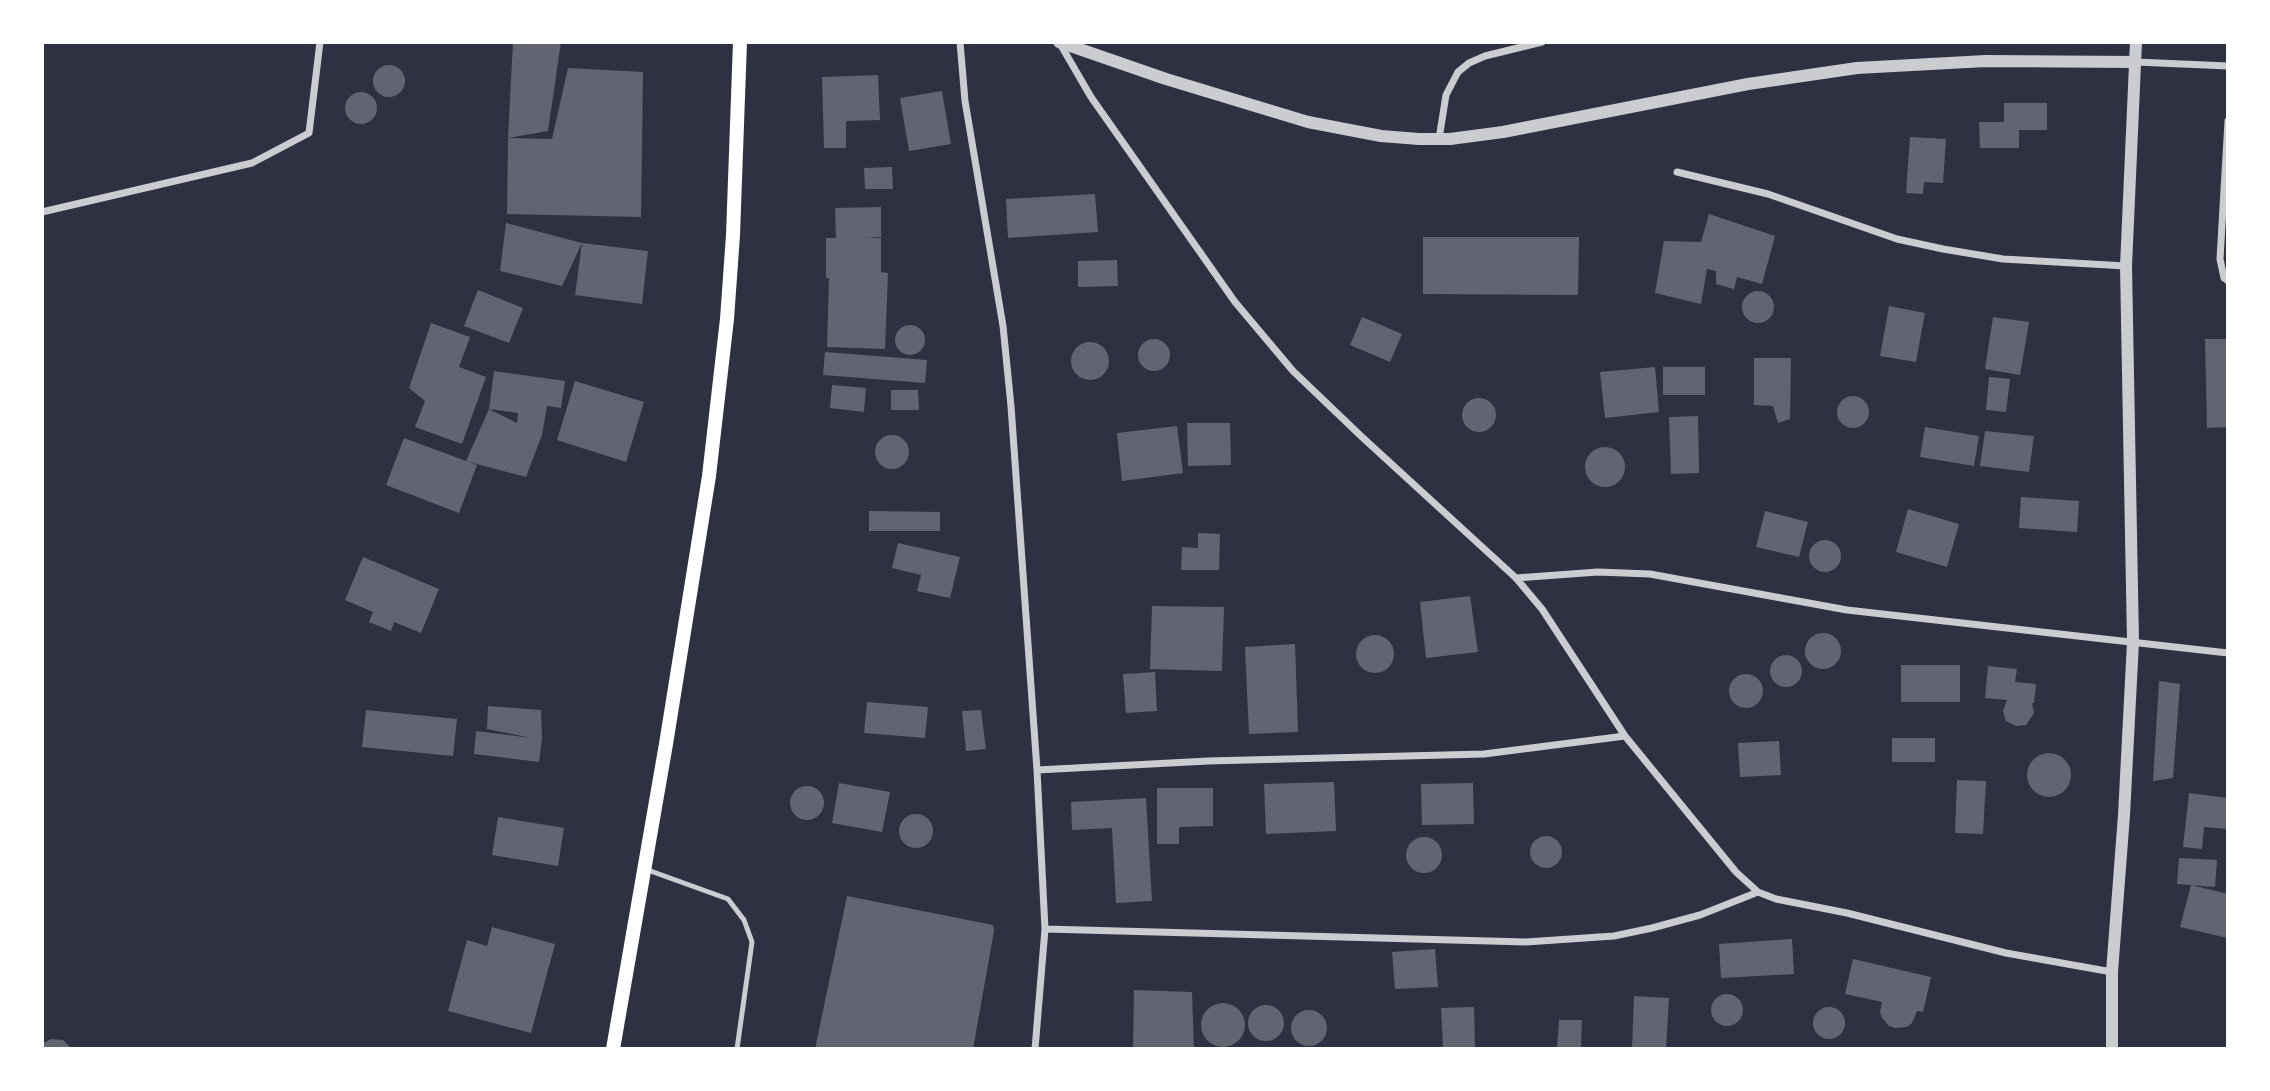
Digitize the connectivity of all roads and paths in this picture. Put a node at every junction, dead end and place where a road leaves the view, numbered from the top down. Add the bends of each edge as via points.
1 (320, 42) edge
2 (740, 42) edge
3 (960, 42) edge
4 (1059, 42) edge
5 (1542, 42) edge
6 (2137, 42) edge
7 (2136, 62) junction
8 (2228, 66) edge
9 (2228, 121) edge
10 (1439, 139) junction
11 (1677, 172) dead end
12 (42, 212) edge
13 (2126, 266) junction
14 (2228, 281) edge
15 (1516, 578) junction
16 (2133, 642) junction
17 (2228, 653) edge
18 (1625, 736) junction
19 (1037, 770) junction
20 (645, 869) junction
21 (1758, 892) junction
22 (1045, 929) junction
23 (2112, 972) junction
24 (613, 1049) edge
25 (737, 1049) edge
26 (1035, 1049) edge
27 (2112, 1049) edge

1 - 12 street via 309,133 252,163
2 - 20 main road via 733,235 712,452
3 - 19 street via 965,102 1003,327
4 - 10 street via 1308,122 1381,136
4 - 15 street via 1091,97 1186,234 1293,371
5 - 10 street via 1485,56 1458,72 1446,95
6 - 7 street
7 - 8 street
7 - 10 street via 1972,61 1833,70 1503,132
7 - 13 street
9 - 14 street via 2221,260
11 - 13 street via 1768,194 1897,239 1943,249 2003,259
13 - 16 street
15 - 16 street via 1598,572 1650,574 1847,610
15 - 18 street via 1542,609
16 - 17 street
16 - 23 street
18 - 19 street via 1484,754
18 - 21 street via 1736,872
19 - 22 street
20 - 24 main road
20 - 25 lane via 728,900 744,920 752,942
21 - 22 street via 1652,928 1614,936 1526,942
21 - 23 street via 2006,953
22 - 26 street
23 - 27 street

